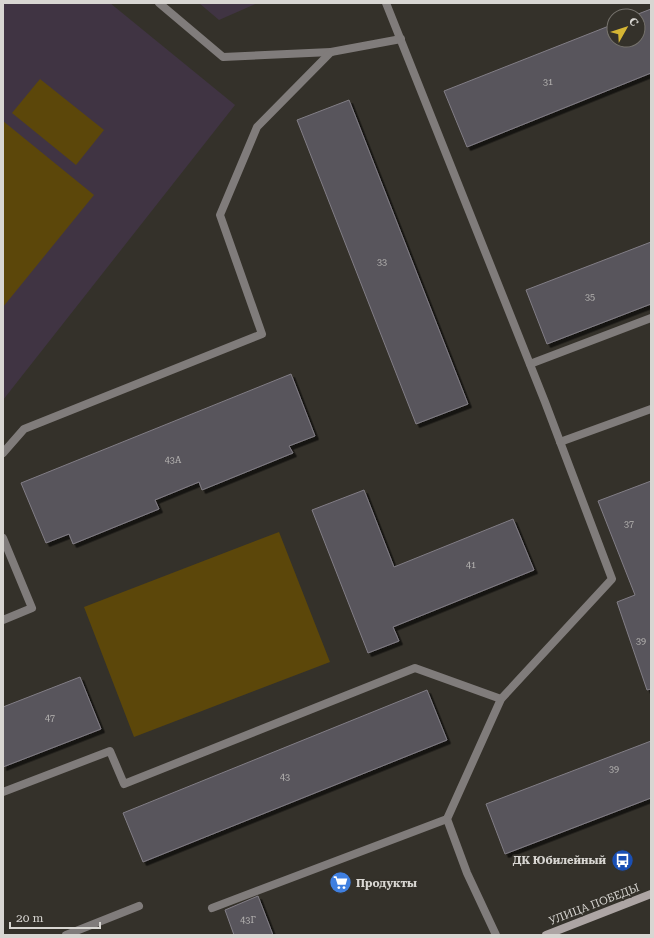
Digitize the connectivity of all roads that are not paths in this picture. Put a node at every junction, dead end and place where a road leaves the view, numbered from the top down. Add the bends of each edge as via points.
1 (159, 3) edge
2 (388, 4) edge
3 (401, 39) junction
4 (331, 52) junction
5 (651, 318) edge
6 (530, 364) junction
7 (651, 409) edge
8 (560, 442) junction
9 (3, 453) edge
10 (3, 538) edge
11 (3, 620) edge
12 (501, 699) junction
13 (3, 792) edge
14 (446, 819) junction
15 (651, 894) edge
16 (139, 906) dead end
17 (212, 908) dead end
18 (66, 935) edge
19 (496, 935) edge
20 (546, 935) edge

1 - 4 lane via 223,57
2 - 3 lane
3 - 4 lane
3 - 6 lane
4 - 9 lane via 257,127 220,215 262,334 24,429
5 - 6 lane
6 - 8 lane
7 - 8 lane
8 - 12 lane via 612,579
10 - 11 lane via 32,608
12 - 13 lane via 415,668 124,784 110,751
12 - 14 lane
14 - 17 lane
14 - 19 lane
15 - 20 main road, УЛИЦА ПОБЕДЫ
16 - 18 lane

